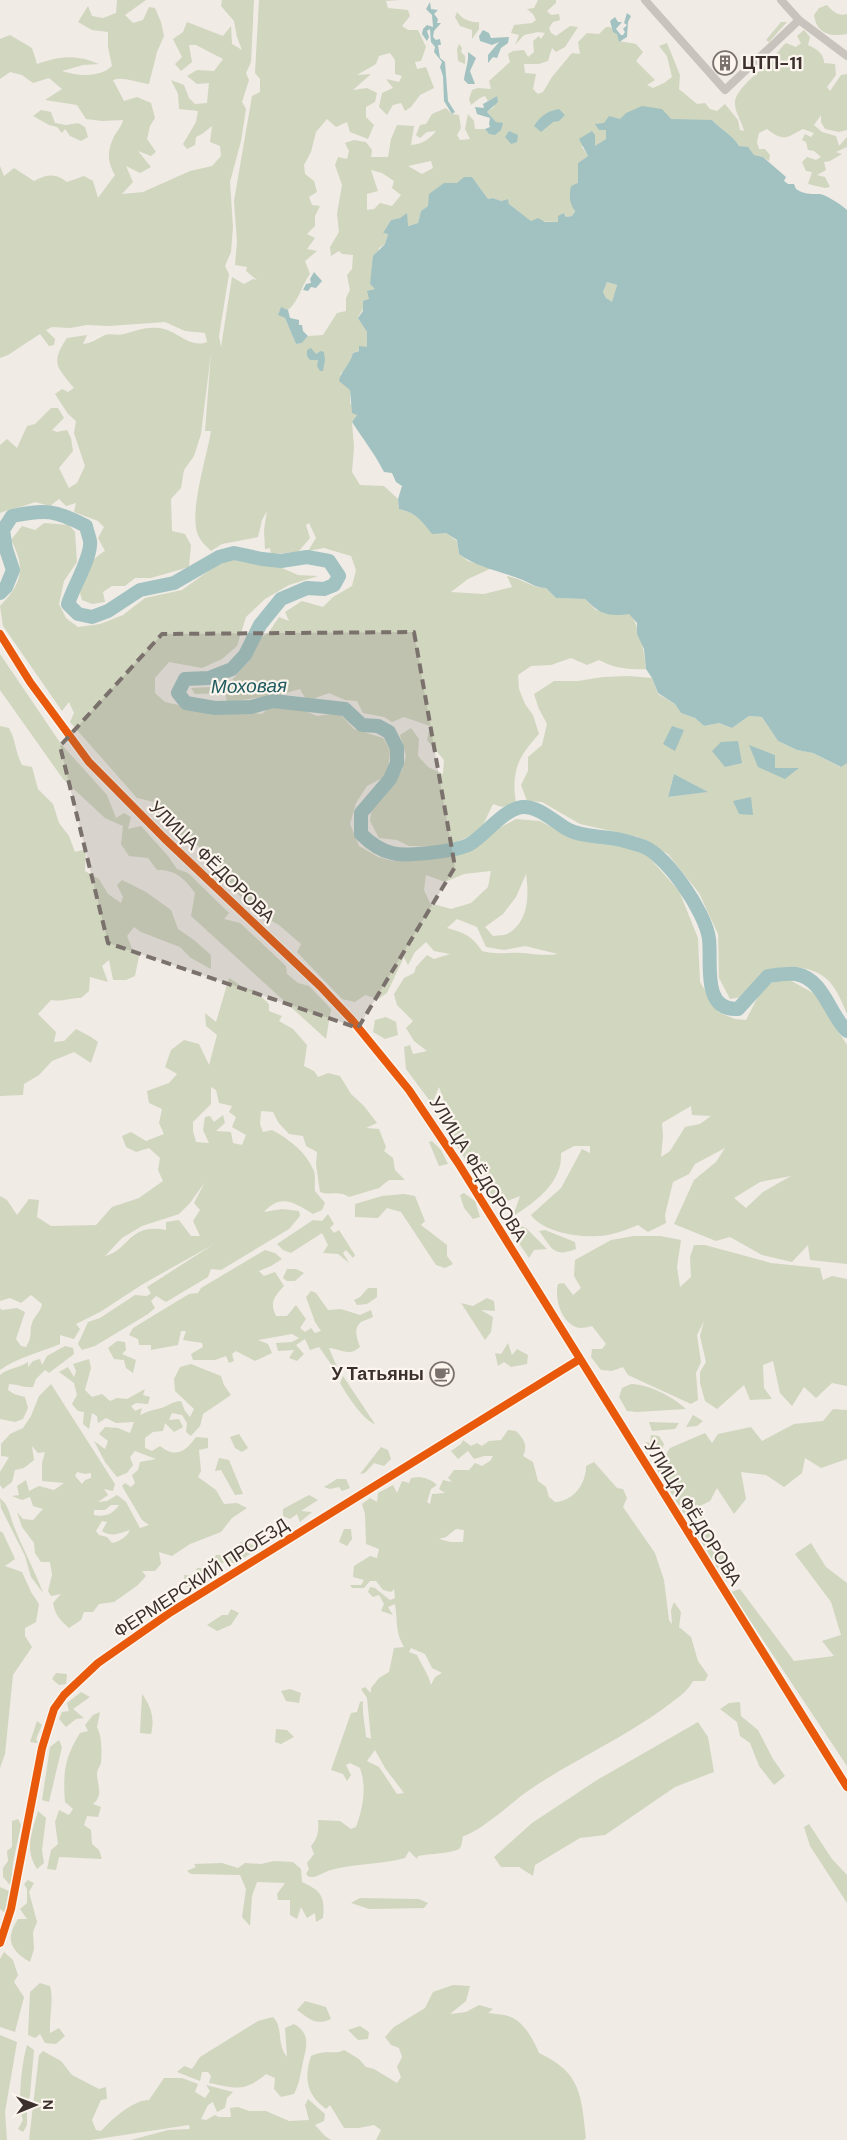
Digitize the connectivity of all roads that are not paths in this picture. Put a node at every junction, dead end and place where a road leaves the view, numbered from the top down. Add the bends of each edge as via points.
1 (645, 0) edge
2 (781, 0) edge
3 (799, 20) junction
4 (847, 56) edge
5 (0, 634) edge
6 (580, 1359) junction
7 (847, 1787) edge
8 (0, 1942) edge

1 - 3 street via 725,90
2 - 3 street
3 - 4 street
5 - 6 street, УЛИЦА ФЁДОРОВА via 30,682 89,762 320,986 381,1054 431,1120
6 - 7 street, УЛИЦА ФЁДОРОВА
6 - 8 street, ФЕРМЕРСКИЙ ПРОЕЗД via 171,1612 77,1681 59,1702 48,1724 11,1909

